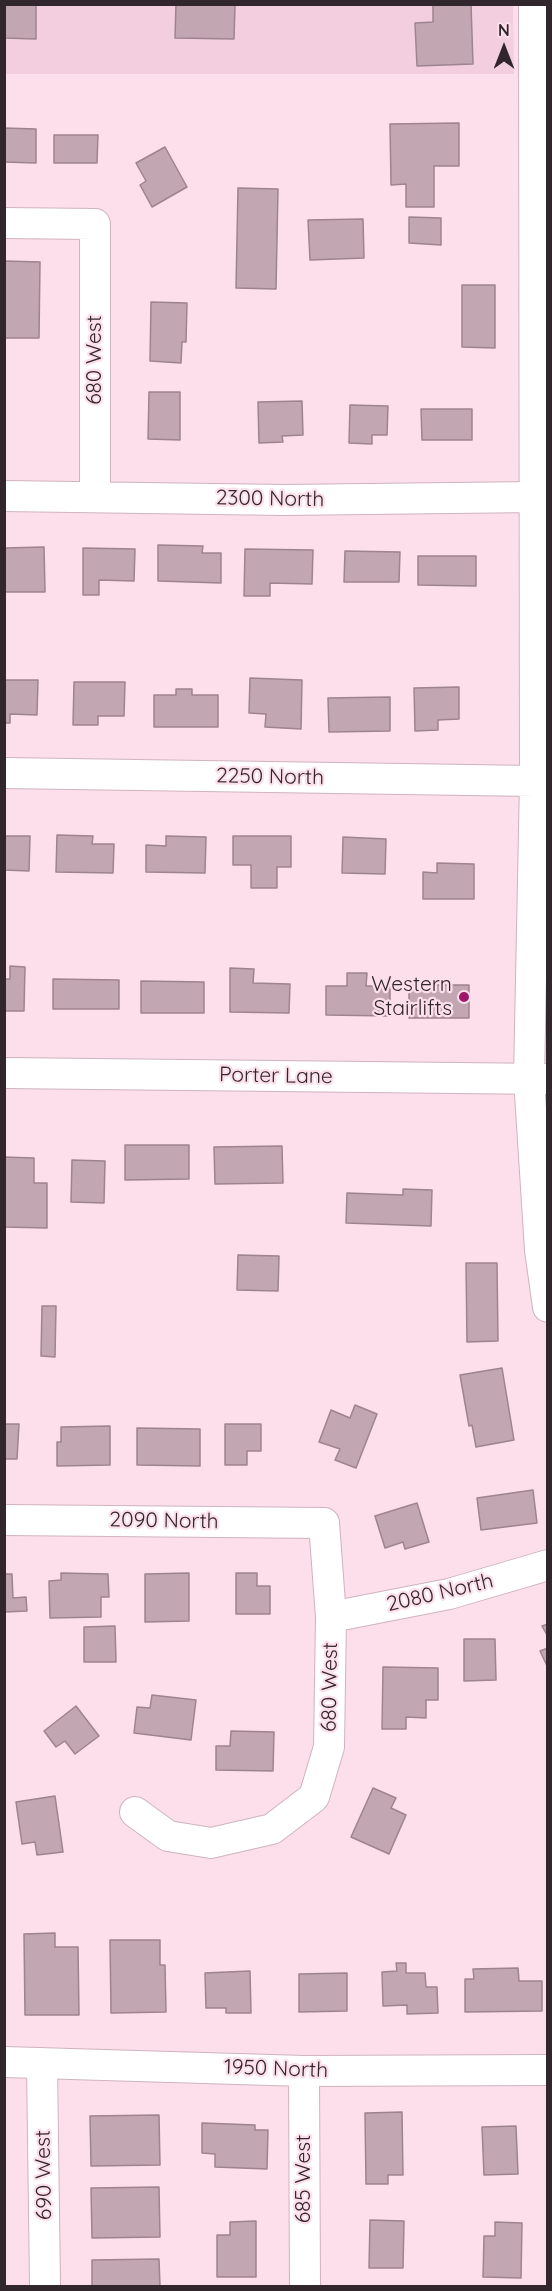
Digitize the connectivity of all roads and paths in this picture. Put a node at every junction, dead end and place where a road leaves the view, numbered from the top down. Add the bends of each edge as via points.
1 (534, 6) edge
2 (541, 43) edge
3 (4, 223) edge
4 (4, 496) edge
5 (95, 496) junction
6 (535, 497) junction
7 (4, 773) edge
8 (535, 781) junction
9 (4, 1073) edge
10 (538, 1078) edge
11 (548, 1307) edge
12 (4, 1520) edge
13 (324, 1522) joint
14 (548, 1565) edge
15 (331, 1617) junction
16 (135, 1812) dead end
17 (4, 2062) edge
18 (42, 2063) junction
19 (548, 2070) edge
20 (304, 2071) junction
21 (45, 2286) edge
22 (305, 2286) edge

1 - 2 street
2 - 6 street
3 - 5 street, 680 West via 95,224
4 - 5 street, 2300 North
5 - 6 street, 2300 North via 284,500
6 - 8 street
7 - 8 street, 2250 North
8 - 10 street
9 - 10 street, Porter Lane
10 - 11 street via 540,1250
12 - 13 street, 2090 North
13 - 15 street, 680 West
14 - 15 street, 2080 North via 449,1594
15 - 16 street, 680 West via 329,1747 314,1797 272,1829 211,1843 168,1836
17 - 18 street, 1950 North
18 - 20 street, 1950 North
18 - 21 street, 690 West
19 - 20 street, 1950 North
20 - 22 street, 685 West

